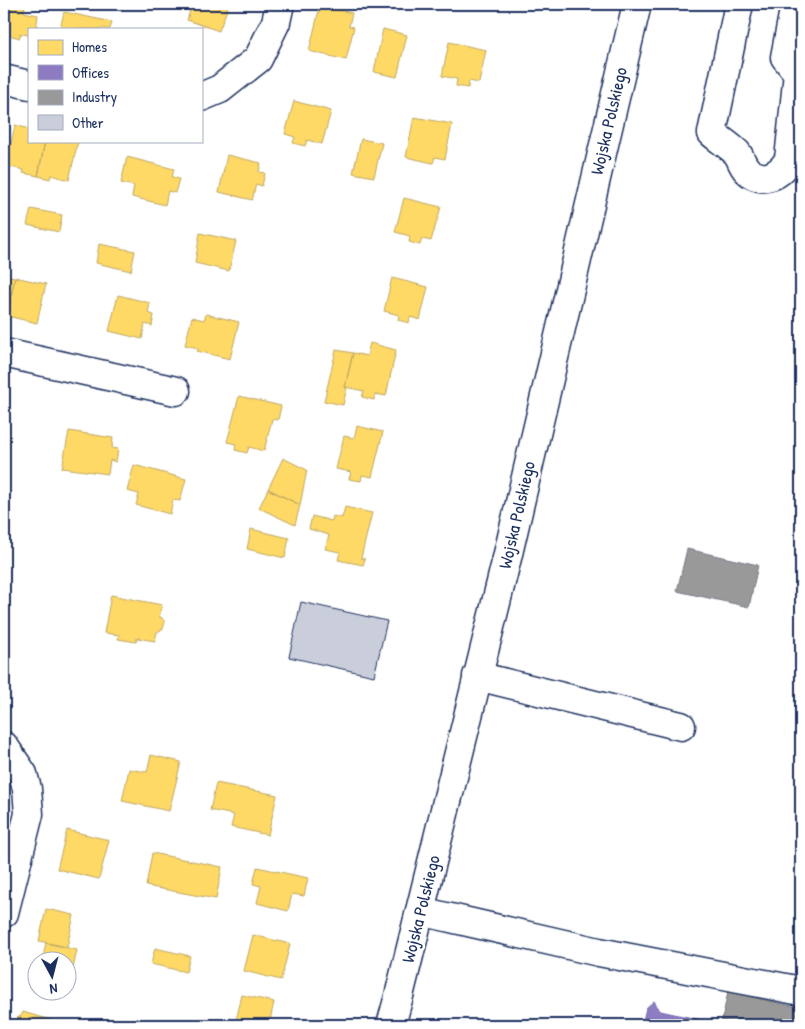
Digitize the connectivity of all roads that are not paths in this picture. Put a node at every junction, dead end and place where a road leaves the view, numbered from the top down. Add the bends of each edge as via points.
1 (280, 4) edge
2 (637, 4) edge
3 (739, 4) edge
4 (795, 4) edge
5 (799, 75) edge
6 (4, 79) edge
7 (28, 84) edge
8 (202, 97) edge
9 (4, 352) edge
10 (176, 391) dead end
11 (477, 676) junction
12 (681, 726) dead end
13 (4, 746) edge
14 (420, 911) junction
15 (4, 913) edge
16 (801, 991) edge
17 (391, 1025) edge

1 - 8 main road via 276,22 258,60 220,89
2 - 11 main road, Wojska Polskiego
3 - 5 main road via 712,133 739,155 741,163 753,175 771,177 779,173 789,159
4 - 5 main road via 785,56
6 - 7 main road
9 - 10 main road
11 - 12 main road
11 - 14 main road, Wojska Polskiego
13 - 15 main road via 23,774 29,814
14 - 16 main road via 599,952
14 - 17 main road, Wojska Polskiego

